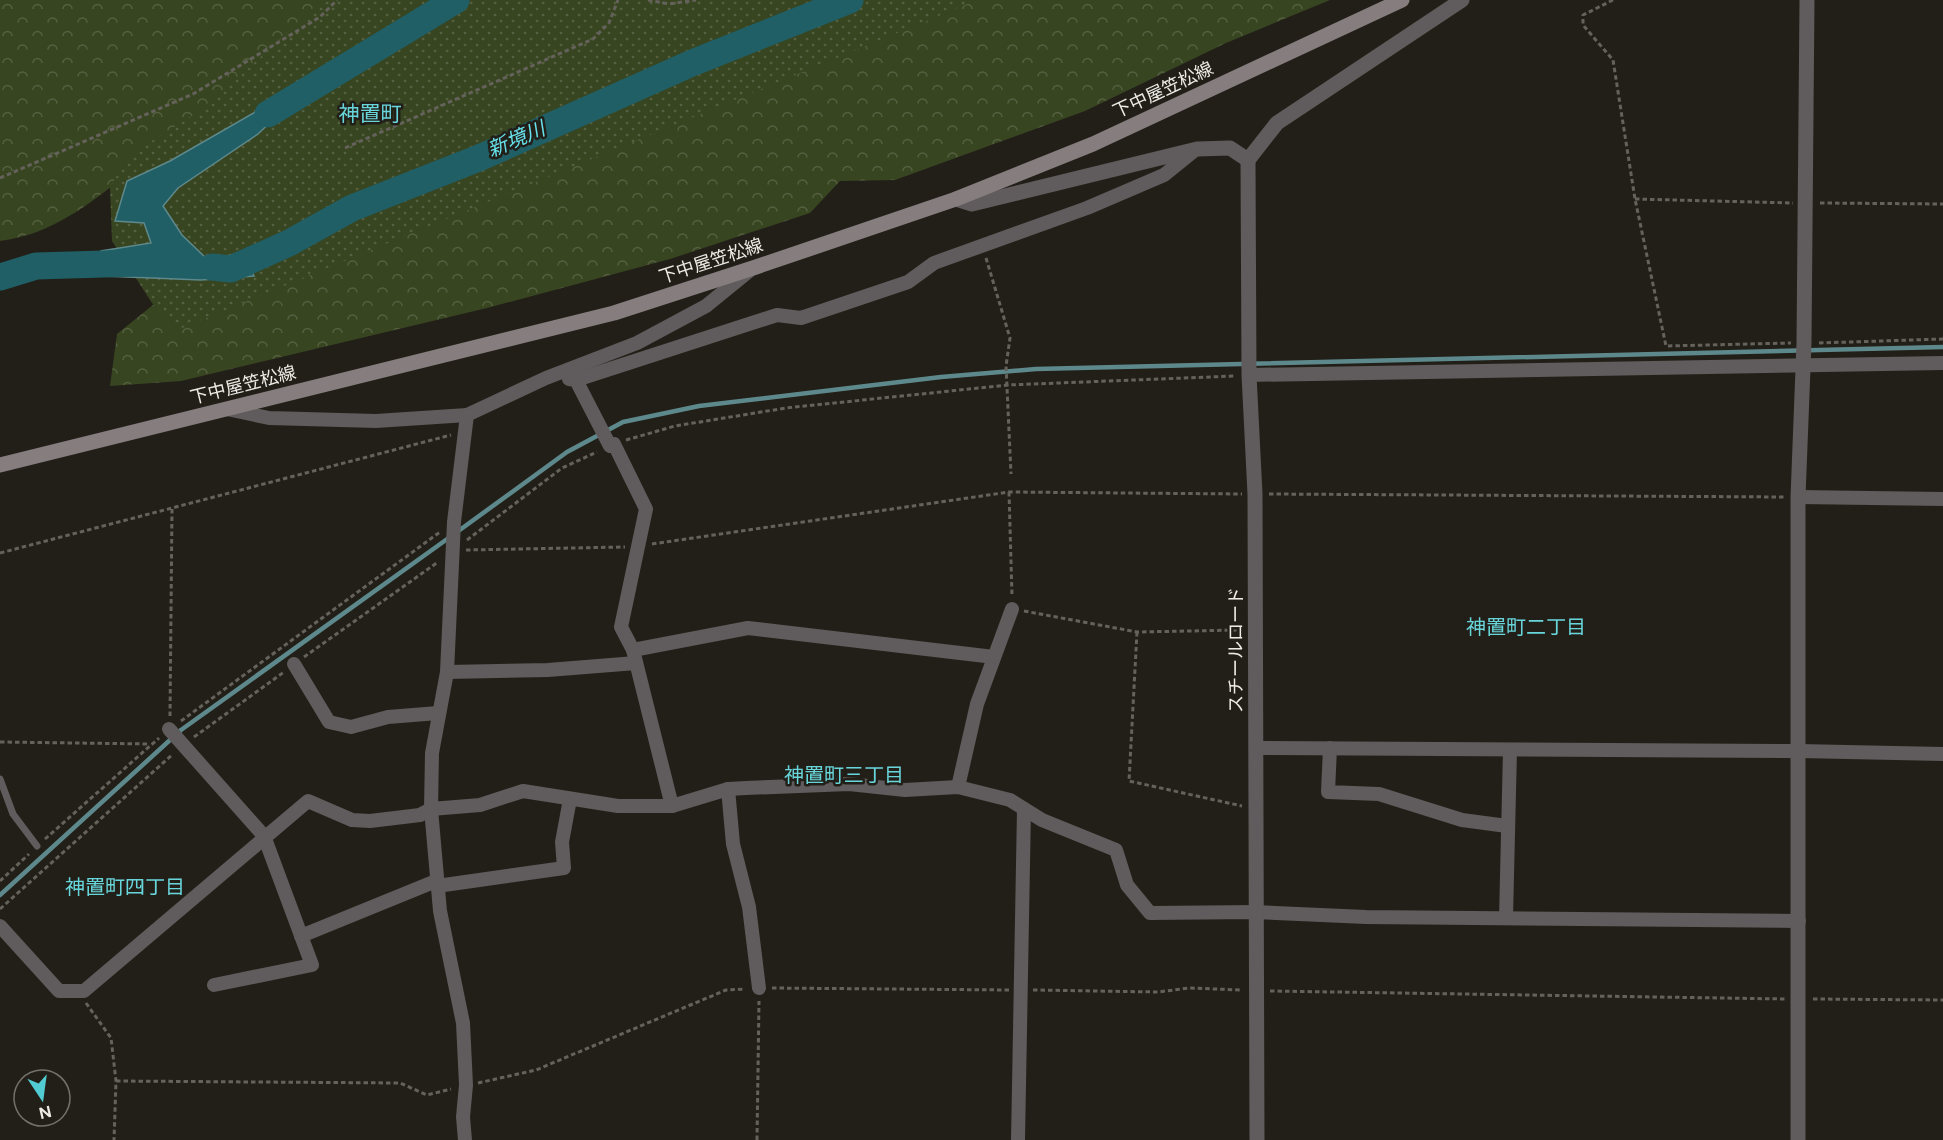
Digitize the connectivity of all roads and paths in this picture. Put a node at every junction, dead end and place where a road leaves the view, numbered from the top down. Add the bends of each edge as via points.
1 (337, 0) edge
2 (618, 0) edge
3 (648, 0) edge
4 (696, 0) edge
5 (1402, 0) edge
6 (1462, 0) edge
7 (1613, 0) edge
8 (1807, 0) edge
9 (345, 148) dead end
10 (1197, 148) junction
11 (1248, 160) junction
12 (0, 178) edge
13 (956, 199) junction
14 (1635, 199) junction
15 (1805, 203) junction
16 (1943, 204) edge
17 (982, 246) junction
18 (753, 268) junction
19 (1943, 339) edge
20 (1804, 343) junction
21 (1943, 363) edge
22 (1803, 367) junction
23 (1249, 375) junction
24 (546, 378) junction
25 (576, 380) junction
26 (1008, 385) junction
27 (227, 409) junction
28 (467, 415) junction
29 (464, 431) junction
30 (610, 443) junction
31 (0, 465) edge
32 (1011, 474) dead end
33 (1009, 492) junction
34 (1255, 494) junction
35 (1798, 497) junction
36 (1943, 499) edge
37 (172, 508) junction
38 (454, 524) junction
39 (454, 546) junction
40 (636, 547) junction
41 (0, 553) edge
42 (1012, 609) junction
43 (1254, 630) junction
44 (1137, 632) junction
45 (635, 656) junction
46 (994, 657) junction
47 (294, 664) junction
48 (447, 672) junction
49 (438, 713) junction
50 (170, 730) junction
51 (0, 742) edge
52 (181, 743) junction
53 (152, 744) junction
54 (1256, 748) junction
55 (1330, 748) junction
56 (1510, 750) junction
57 (1799, 751) junction
58 (1943, 754) edge
59 (0, 779) edge
60 (958, 787) junction
61 (728, 789) junction
62 (570, 799) junction
63 (672, 806) junction
64 (431, 809) junction
65 (1024, 809) junction
66 (1255, 809) junction
67 (1507, 826) junction
68 (264, 836) junction
69 (37, 846) junction
70 (0, 881) edge
71 (437, 884) junction
72 (0, 909) edge
73 (1255, 912) junction
74 (1506, 918) junction
75 (1799, 921) junction
76 (0, 926) edge
77 (301, 936) junction
78 (214, 985) dead end
79 (759, 988) junction
80 (84, 991) junction
81 (1255, 991) junction
82 (1799, 999) junction
83 (1943, 1000) edge
84 (116, 1081) junction
85 (466, 1085) junction
86 (114, 1140) edge
87 (465, 1140) edge
88 (757, 1140) edge
89 (1018, 1140) edge
90 (1257, 1140) edge
91 (1798, 1140) edge

1 - 12 path via 320,17 193,94
2 - 9 path via 609,23 593,39
3 - 4 path via 669,4
5 - 13 main road, 下中屋笠松線 via 1093,144
6 - 11 street via 1277,123
7 - 14 path via 1583,15 1583,25 1613,60
8 - 15 street
10 - 11 street via 1230,148
10 - 13 street via 972,204
10 - 17 street via 1164,175
11 - 23 street, スチールロード
13 - 18 main road, 下中屋笠松線
14 - 15 path
14 - 20 path via 1666,346
15 - 16 path
15 - 20 street
17 - 25 street via 934,263 908,282 801,318 777,315
17 - 26 path via 1010,338
18 - 24 street via 706,306 637,343
18 - 27 main road, 下中屋笠松線 via 614,313
19 - 20 path
20 - 22 street
21 - 22 street
22 - 23 street
22 - 35 street
23 - 26 path
23 - 34 street, スチールロード
24 - 25 street
24 - 28 street
25 - 30 street
26 - 30 path via 786,408 675,426
26 - 32 path
27 - 28 street via 269,418 376,421
27 - 31 main road, 下中屋笠松線
28 - 29 street
29 - 37 path
29 - 38 street
30 - 39 path via 562,468
30 - 40 street via 646,509
33 - 34 path
33 - 40 path
33 - 42 path
34 - 35 path
34 - 43 street, スチールロード
35 - 36 street
35 - 57 street
37 - 41 path
37 - 50 path
38 - 39 street
38 - 50 path
39 - 40 path
39 - 47 path
39 - 48 street
40 - 45 street via 621,627
42 - 44 path
42 - 46 street
43 - 44 path
43 - 54 street, スチールロード
44 - 66 path via 1129,781
45 - 46 street via 748,628
45 - 48 street via 548,670
45 - 63 street
46 - 60 street via 977,704
47 - 49 street via 329,722 351,727 388,717
47 - 52 path
48 - 49 street
49 - 64 street via 432,753
50 - 52 street
50 - 53 path
51 - 53 path
52 - 68 street
52 - 72 path
53 - 69 path
54 - 55 street
54 - 66 street, スチールロード
55 - 56 street
55 - 67 street via 1328,792 1379,794 1462,820
56 - 57 street
56 - 67 street
57 - 58 street
57 - 75 street
59 - 69 lane via 13,814
60 - 61 street via 905,790 849,784
60 - 65 street via 1010,800
61 - 63 street
61 - 79 street via 733,844 749,907
62 - 63 street via 618,806
62 - 64 street via 523,791 480,805
62 - 71 street via 562,842 564,867
64 - 68 street via 420,815 352,820 308,801
64 - 71 street
65 - 73 street via 1116,850 1127,885 1150,913
65 - 89 street
66 - 73 street, スチールロード
67 - 74 street
68 - 77 street
68 - 80 street
69 - 70 path
71 - 77 street
71 - 85 street via 463,1023
73 - 74 street
73 - 81 street, スチールロード
74 - 75 street
75 - 82 street
76 - 80 street via 59,991
77 - 78 street via 312,966
79 - 85 path via 726,990 536,1070
79 - 88 path
80 - 84 path via 84,999 111,1038
81 - 82 path
81 - 90 street, スチールロード
82 - 83 path
82 - 91 street
84 - 85 path via 400,1083 427,1095
84 - 86 path
85 - 87 street

